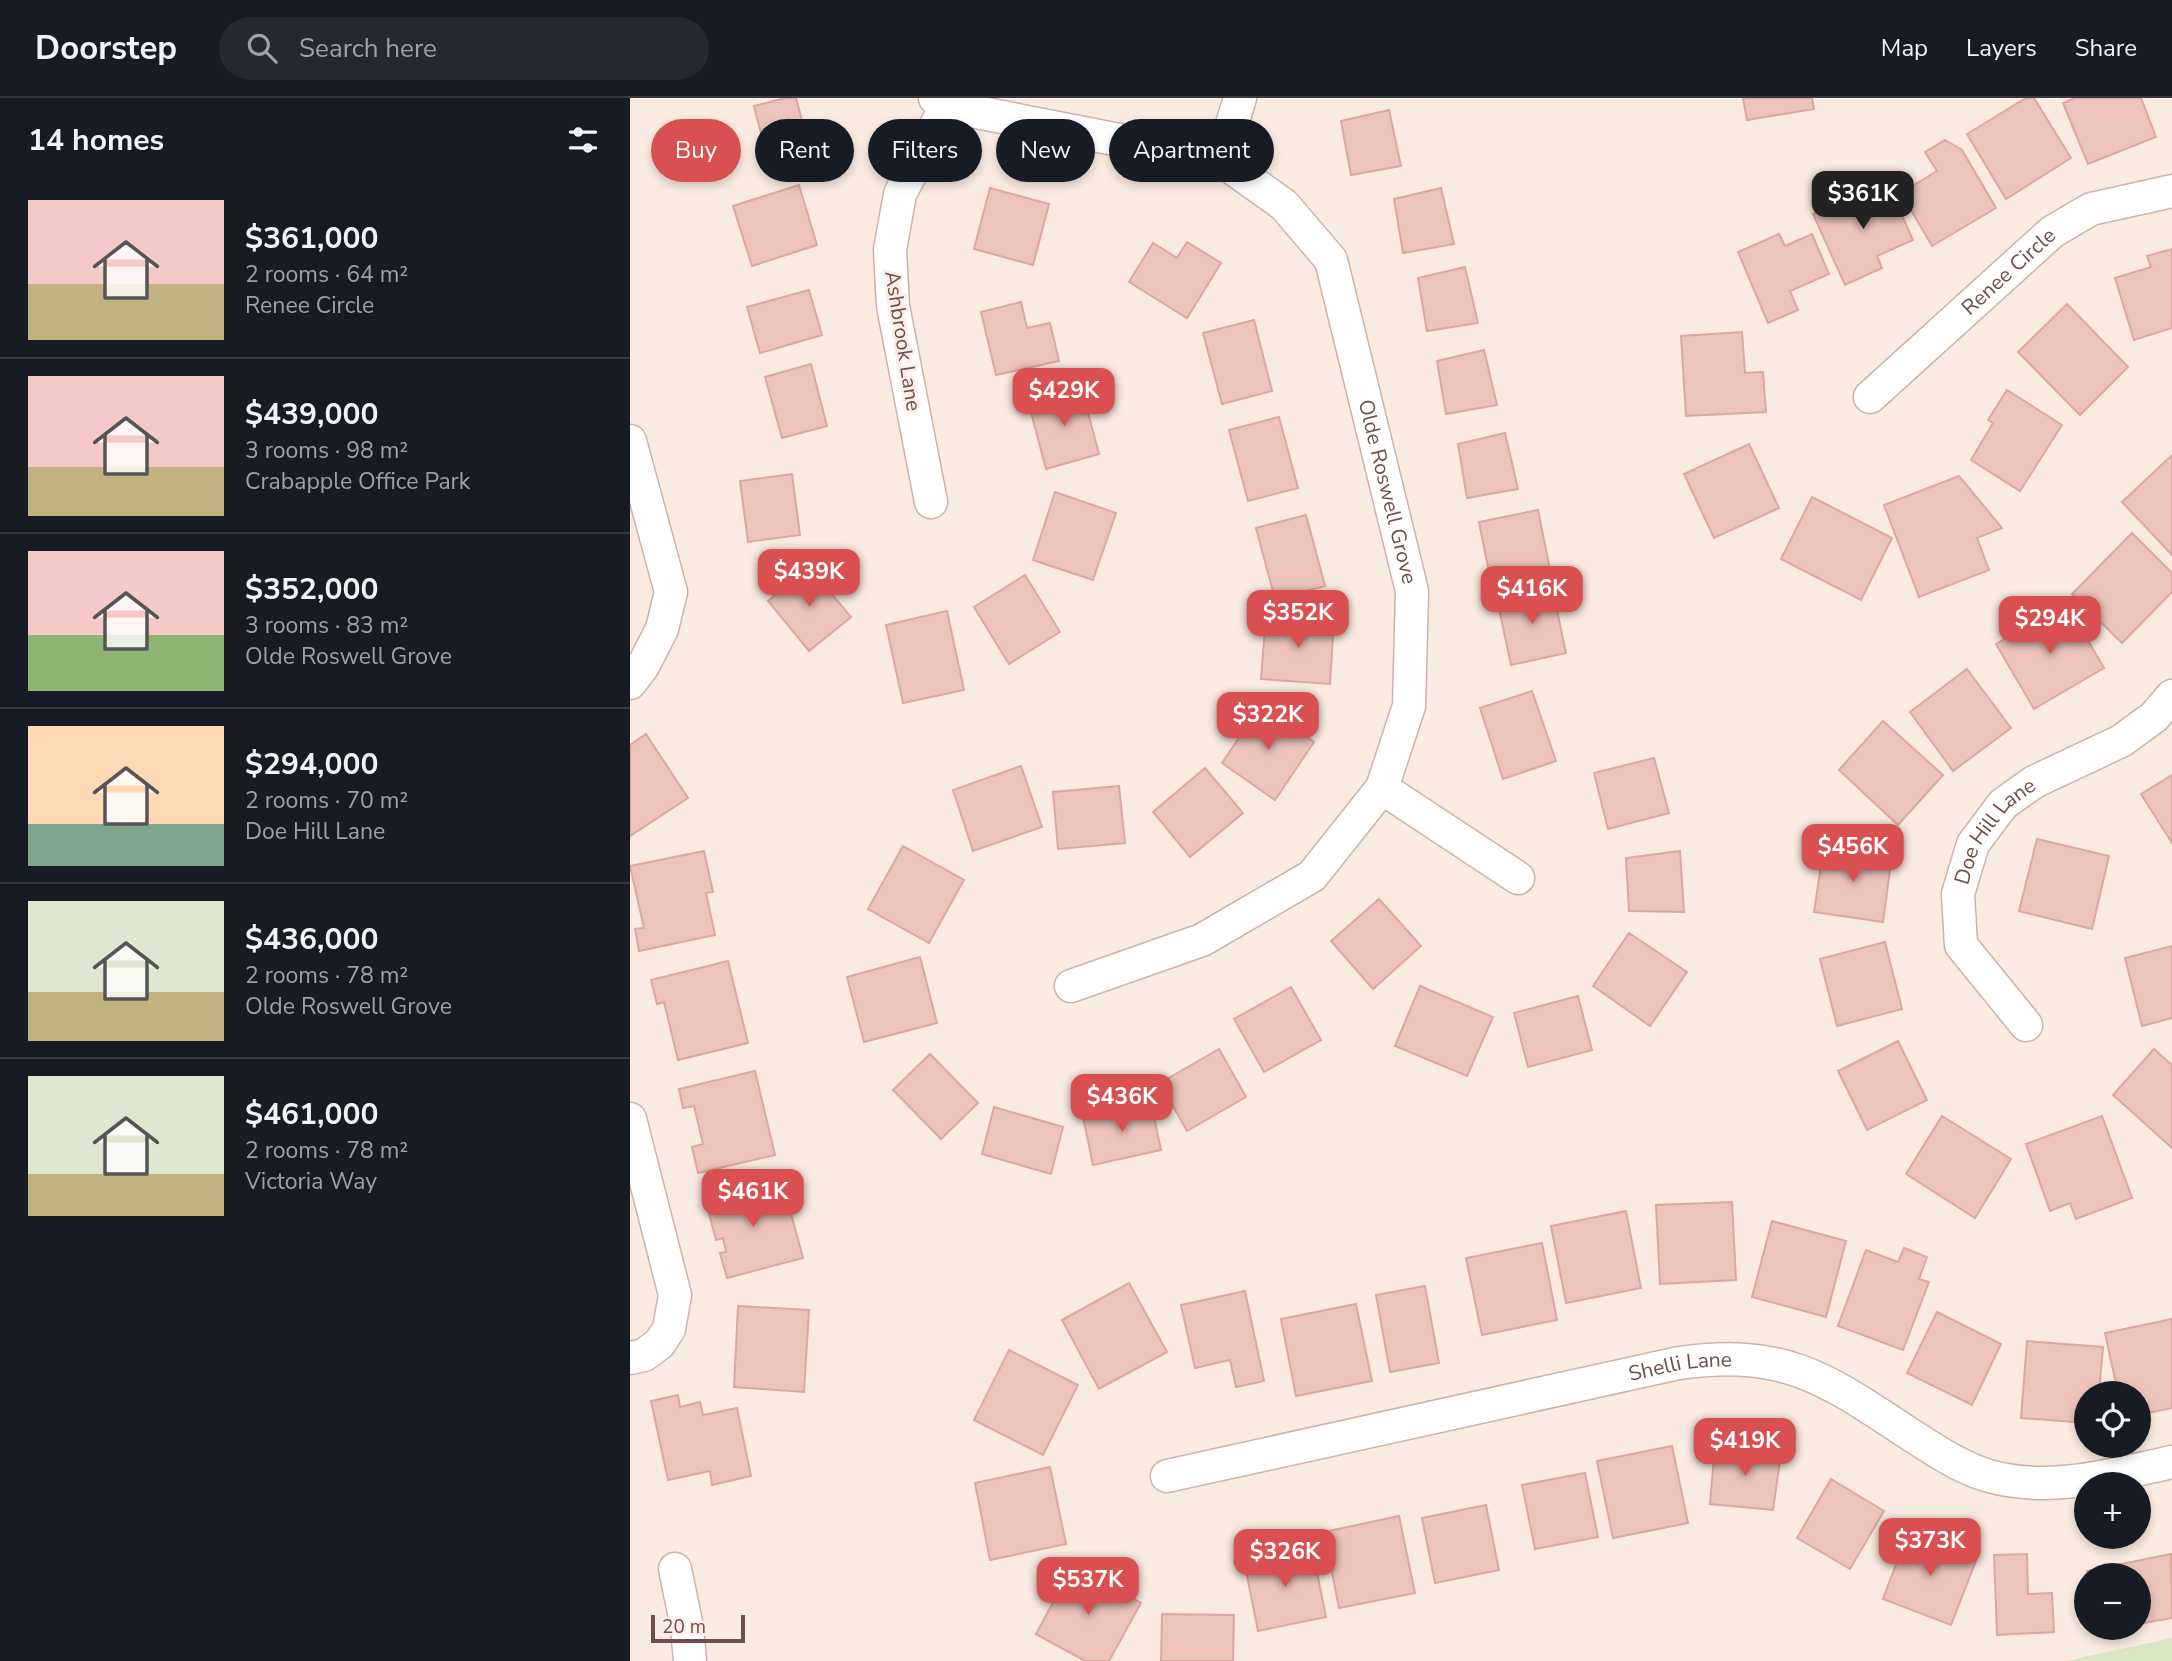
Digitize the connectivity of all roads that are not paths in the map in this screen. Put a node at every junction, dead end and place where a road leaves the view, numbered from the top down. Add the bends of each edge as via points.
1 (1240, 98) edge
2 (940, 102) edge
3 (1234, 119) edge
4 (1109, 137) edge
5 (1252, 182) edge
6 (2172, 191) edge
7 (1870, 397) dead end
8 (630, 441) edge
9 (931, 502) dead end
10 (630, 683) edge
11 (2172, 696) edge
12 (1382, 788) junction
13 (1518, 878) dead end
14 (1071, 986) dead end
15 (2026, 1026) dead end
16 (630, 1119) edge
17 (630, 1358) edge
18 (2172, 1462) edge
19 (1167, 1476) dead end
20 (676, 1569) dead end
21 (690, 1661) edge

1 - 3 street
2 - 4 street, Olde Roswell Grove
2 - 9 street, Ashbrook Lane via 900,194 890,250 893,306
5 - 12 street, Olde Roswell Grove via 1284,205 1331,260 1412,591 1409,706
6 - 7 street, Renee Circle via 2091,209 2052,232
8 - 10 street via 671,592 662,629
11 - 15 street, Doe Hill Lane via 2154,718 2121,741 2034,782 2003,804 1973,844 1958,894 1961,944
12 - 13 street
12 - 14 street, Olde Roswell Grove via 1312,876 1202,940
16 - 17 street via 675,1296 669,1329 659,1344
18 - 19 street, Shelli Lane via 2087,1480 2030,1483 1989,1476 1950,1460 1809,1373 1766,1360 1717,1358
20 - 21 street

